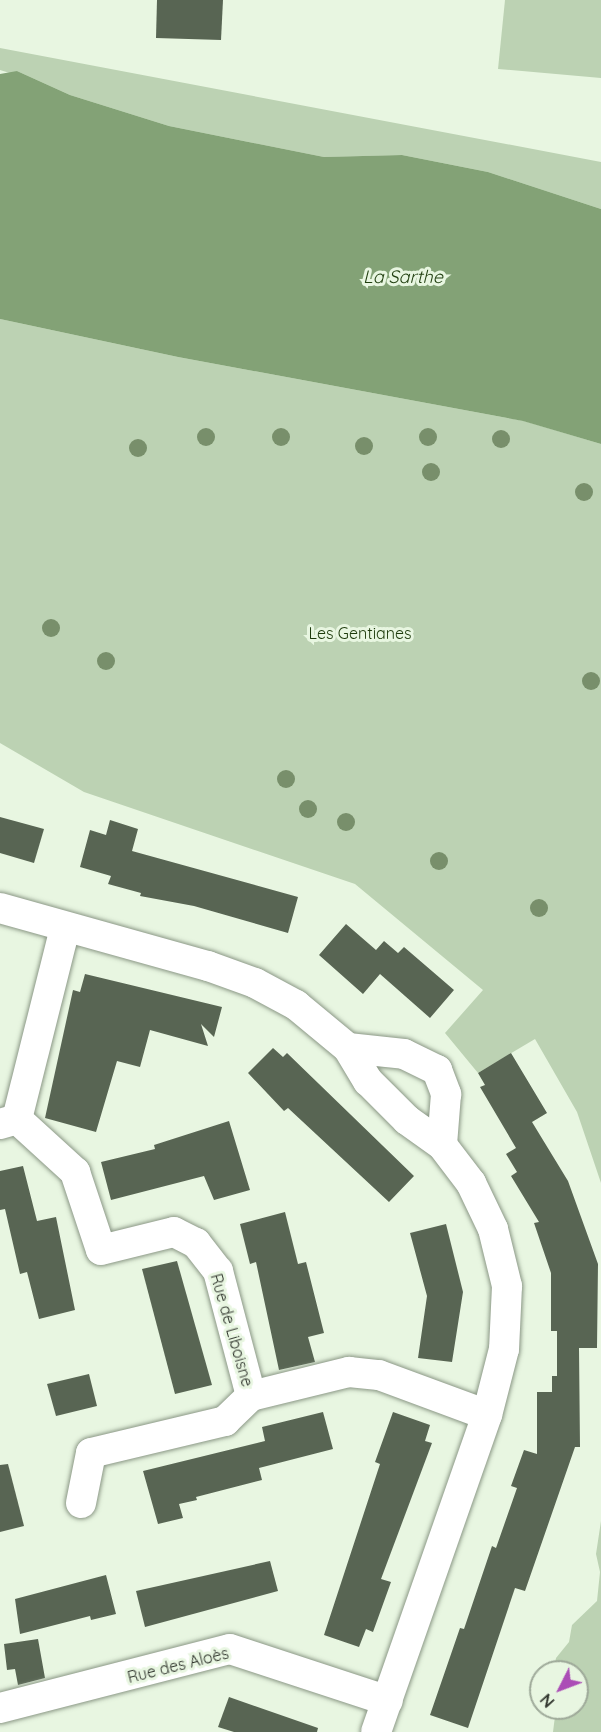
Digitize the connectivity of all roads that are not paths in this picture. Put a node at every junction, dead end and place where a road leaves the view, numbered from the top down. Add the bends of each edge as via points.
1 (0, 908) edge
2 (65, 928) junction
3 (348, 1048) junction
4 (9, 1121) edge
5 (442, 1145) junction
6 (251, 1396) junction
7 (487, 1415) junction
8 (81, 1503) dead end
9 (387, 1701) junction
10 (0, 1708) edge
11 (376, 1732) edge

1 - 2 street
2 - 3 street via 208,966 255,983 296,1005
2 - 4 street, Rue de Liboisne
3 - 5 street via 368,1081 407,1120
3 - 5 street via 404,1054 437,1070 446,1094
4 - 6 street, Rue de Liboisne via 75,1172 101,1250 174,1232 196,1243 218,1271
5 - 7 street via 471,1183 488,1219 507,1286 504,1349
6 - 7 street, Rue de Liboisne via 349,1372 379,1375
6 - 8 street, Rue de Liboisne via 225,1420 91,1453
7 - 9 street
9 - 10 street, Rue des Aloès via 230,1649
9 - 11 street

